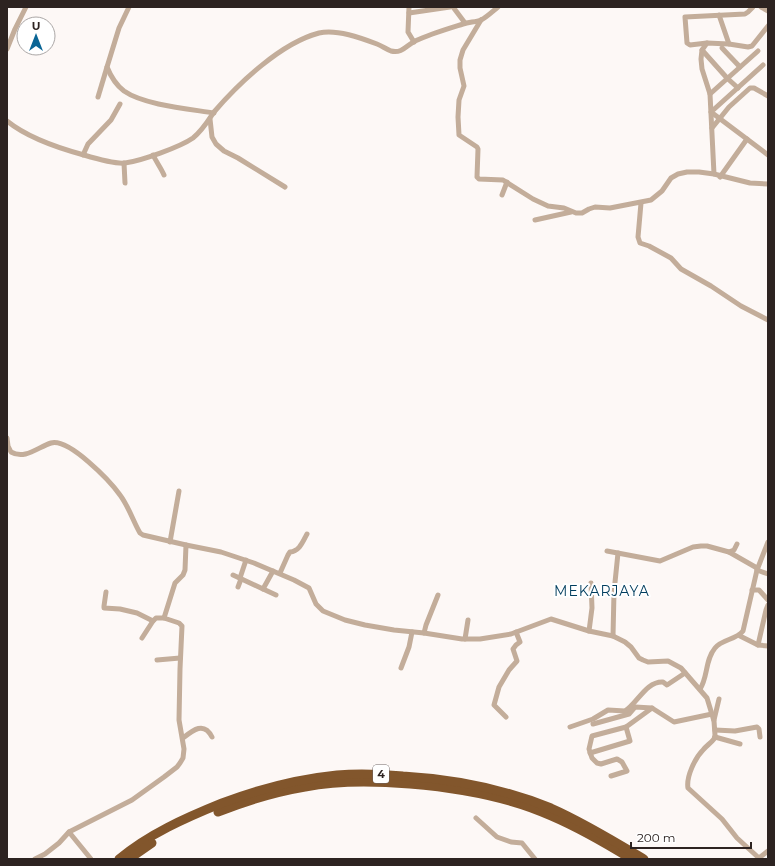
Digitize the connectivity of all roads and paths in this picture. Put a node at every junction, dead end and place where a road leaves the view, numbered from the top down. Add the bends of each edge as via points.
1 (26, 7) edge
2 (129, 7) edge
3 (409, 7) edge
4 (450, 7) edge
5 (453, 7) edge
6 (498, 7) edge
7 (753, 7) edge
8 (761, 7) edge
9 (768, 12) edge
10 (409, 13) junction
11 (719, 15) junction
12 (481, 20) junction
13 (465, 23) junction
14 (768, 26) edge
15 (414, 42) junction
16 (707, 43) junction
17 (729, 44) junction
18 (722, 48) dead end
19 (7, 49) edge
20 (702, 50) junction
21 (758, 51) dead end
22 (763, 64) dead end
23 (107, 67) junction
24 (740, 67) junction
25 (727, 78) junction
26 (738, 88) junction
27 (710, 94) junction
28 (768, 96) edge
29 (98, 97) dead end
30 (120, 104) dead end
31 (711, 112) junction
32 (214, 113) junction
33 (720, 118) junction
34 (210, 119) junction
35 (7, 121) edge
36 (712, 128) junction
37 (747, 139) junction
38 (83, 155) junction
39 (153, 155) junction
40 (768, 155) edge
41 (124, 163) junction
42 (714, 174) junction
43 (164, 175) dead end
44 (720, 176) junction
45 (506, 182) junction
46 (125, 183) dead end
47 (768, 184) edge
48 (285, 187) dead end
49 (502, 195) dead end
50 (641, 203) junction
51 (571, 212) junction
52 (535, 220) dead end
53 (768, 320) edge
54 (7, 438) edge
55 (179, 491) dead end
56 (307, 534) dead end
57 (170, 542) junction
58 (768, 542) edge
59 (736, 544) dead end
60 (186, 545) junction
61 (607, 551) dead end
62 (729, 552) junction
63 (618, 553) junction
64 (246, 560) junction
65 (757, 569) junction
66 (273, 571) junction
67 (280, 573) junction
68 (768, 574) edge
69 (233, 575) dead end
70 (240, 578) junction
71 (591, 583) dead end
72 (238, 587) dead end
73 (263, 589) junction
74 (752, 590) junction
75 (106, 592) dead end
76 (276, 595) dead end
77 (438, 595) dead end
78 (767, 597) edge
79 (768, 605) edge
80 (164, 618) junction
81 (468, 620) dead end
82 (153, 621) junction
83 (765, 626) edge
84 (589, 630) junction
85 (412, 632) junction
86 (516, 632) junction
87 (424, 633) junction
88 (613, 636) junction
89 (740, 636) junction
90 (142, 638) dead end
91 (465, 639) junction
92 (758, 645) junction
93 (768, 646) edge
94 (180, 658) junction
95 (157, 660) dead end
96 (401, 668) dead end
97 (685, 673) junction
98 (700, 689) junction
99 (719, 699) dead end
100 (652, 708) junction
101 (712, 714) junction
102 (506, 718) dead end
103 (714, 721) junction
104 (593, 724) dead end
105 (570, 727) dead end
106 (626, 728) junction
107 (715, 730) junction
108 (212, 737) dead end
109 (715, 737) junction
110 (760, 737) dead end
111 (183, 738) junction
112 (740, 744) dead end
113 (590, 753) junction
114 (611, 776) dead end
115 (476, 818) dead end
116 (69, 832) junction
117 (768, 850) edge
118 (760, 858) edge
119 (35, 859) edge
120 (91, 859) edge
121 (119, 859) edge
122 (129, 859) edge
123 (535, 859) edge
124 (631, 859) edge
125 (644, 859) edge

1 - 19 street
2 - 23 street via 119,28
3 - 10 street
4 - 10 street
5 - 13 street
6 - 12 street
7 - 11 street via 745,14
8 - 9 street
10 - 15 street via 408,32
11 - 16 street via 685,18 687,43
11 - 17 street
12 - 13 street
12 - 45 street via 460,60 464,86 459,100 458,132 478,149 477,178
13 - 15 street
14 - 17 street via 752,46
15 - 32 street via 406,49 396,52 342,34 318,33 294,42 268,61 237,87
16 - 17 street
16 - 20 street
18 - 24 street
20 - 25 street
20 - 27 street via 702,69
21 - 24 street
22 - 26 street
23 - 29 street
23 - 32 street via 116,83 127,93 159,104
24 - 25 street
25 - 26 street
25 - 27 street
26 - 31 street
27 - 31 street
28 - 33 street via 750,88
30 - 38 street via 111,120 88,144
31 - 33 street
31 - 36 street
32 - 34 street
33 - 36 street
33 - 37 street
34 - 39 street via 194,137
34 - 48 street via 212,137 216,144
35 - 38 street via 33,137
36 - 42 street
37 - 40 street
37 - 44 street
38 - 41 street
39 - 41 street
39 - 43 street
41 - 46 street
42 - 44 street
42 - 50 street via 678,174 671,178 658,196
44 - 47 street
45 - 49 street
45 - 51 street via 548,206 564,208
50 - 51 street via 610,208 595,207 582,213
50 - 53 street via 638,237 640,243 671,258 681,269
51 - 52 street
54 - 57 street via 11,452 18,455 57,442 62,443 107,479 121,496 140,533
55 - 57 street
56 - 67 street via 298,549 288,554
57 - 60 street
58 - 65 street
59 - 62 street via 734,550
60 - 64 street
60 - 80 street via 185,570 175,583
61 - 63 street
62 - 63 street via 707,546 693,547 660,561
62 - 65 street
63 - 88 street
64 - 66 street
64 - 70 street
65 - 68 street
65 - 74 street
66 - 67 street
66 - 73 street
67 - 85 street via 310,588 319,608 329,614 365,625
69 - 70 street
70 - 72 street
70 - 73 street
71 - 84 street via 592,608
73 - 76 street
74 - 78 street via 759,590
74 - 89 street via 746,621
75 - 82 street via 104,608 137,613
77 - 87 street
79 - 83 street
80 - 82 street via 156,618
80 - 94 street via 182,626
81 - 91 street
82 - 90 street
83 - 92 street
84 - 86 street via 551,619
84 - 88 street
85 - 87 street
85 - 96 street
86 - 91 street via 495,638
86 - 102 street via 520,642 513,649 517,661 499,687 494,705
87 - 91 street
88 - 97 street via 625,642 643,660 668,661 676,664
89 - 92 street
89 - 98 street via 718,644 714,649
92 - 93 street
94 - 95 street
94 - 111 street via 179,720
97 - 98 street
97 - 105 street via 668,685 657,682 625,711 608,710 593,720
98 - 101 street via 707,698
99 - 103 street
100 - 101 street via 674,722
100 - 104 street via 635,707 629,714
100 - 106 street
101 - 103 street
103 - 107 street
106 - 113 street via 592,736
106 - 113 street via 630,742
107 - 109 street
107 - 110 street via 735,731 757,727 760,729
108 - 111 street via 202,728 193,730
109 - 112 street
109 - 118 street via 699,755 688,780 688,788
111 - 116 street via 184,752 177,767 132,800
113 - 114 street via 592,758 601,764 617,759 628,771
115 - 123 street via 497,837 511,842 522,842
116 - 119 street via 59,843
116 - 120 street
117 - 118 street
121 - 125 highway, 4 via 172,824 273,786 338,775 374,773 455,781 519,796 577,821
122 - 124 highway, 4 via 175,830 240,804 306,786 375,781 454,788 518,803 556,818

